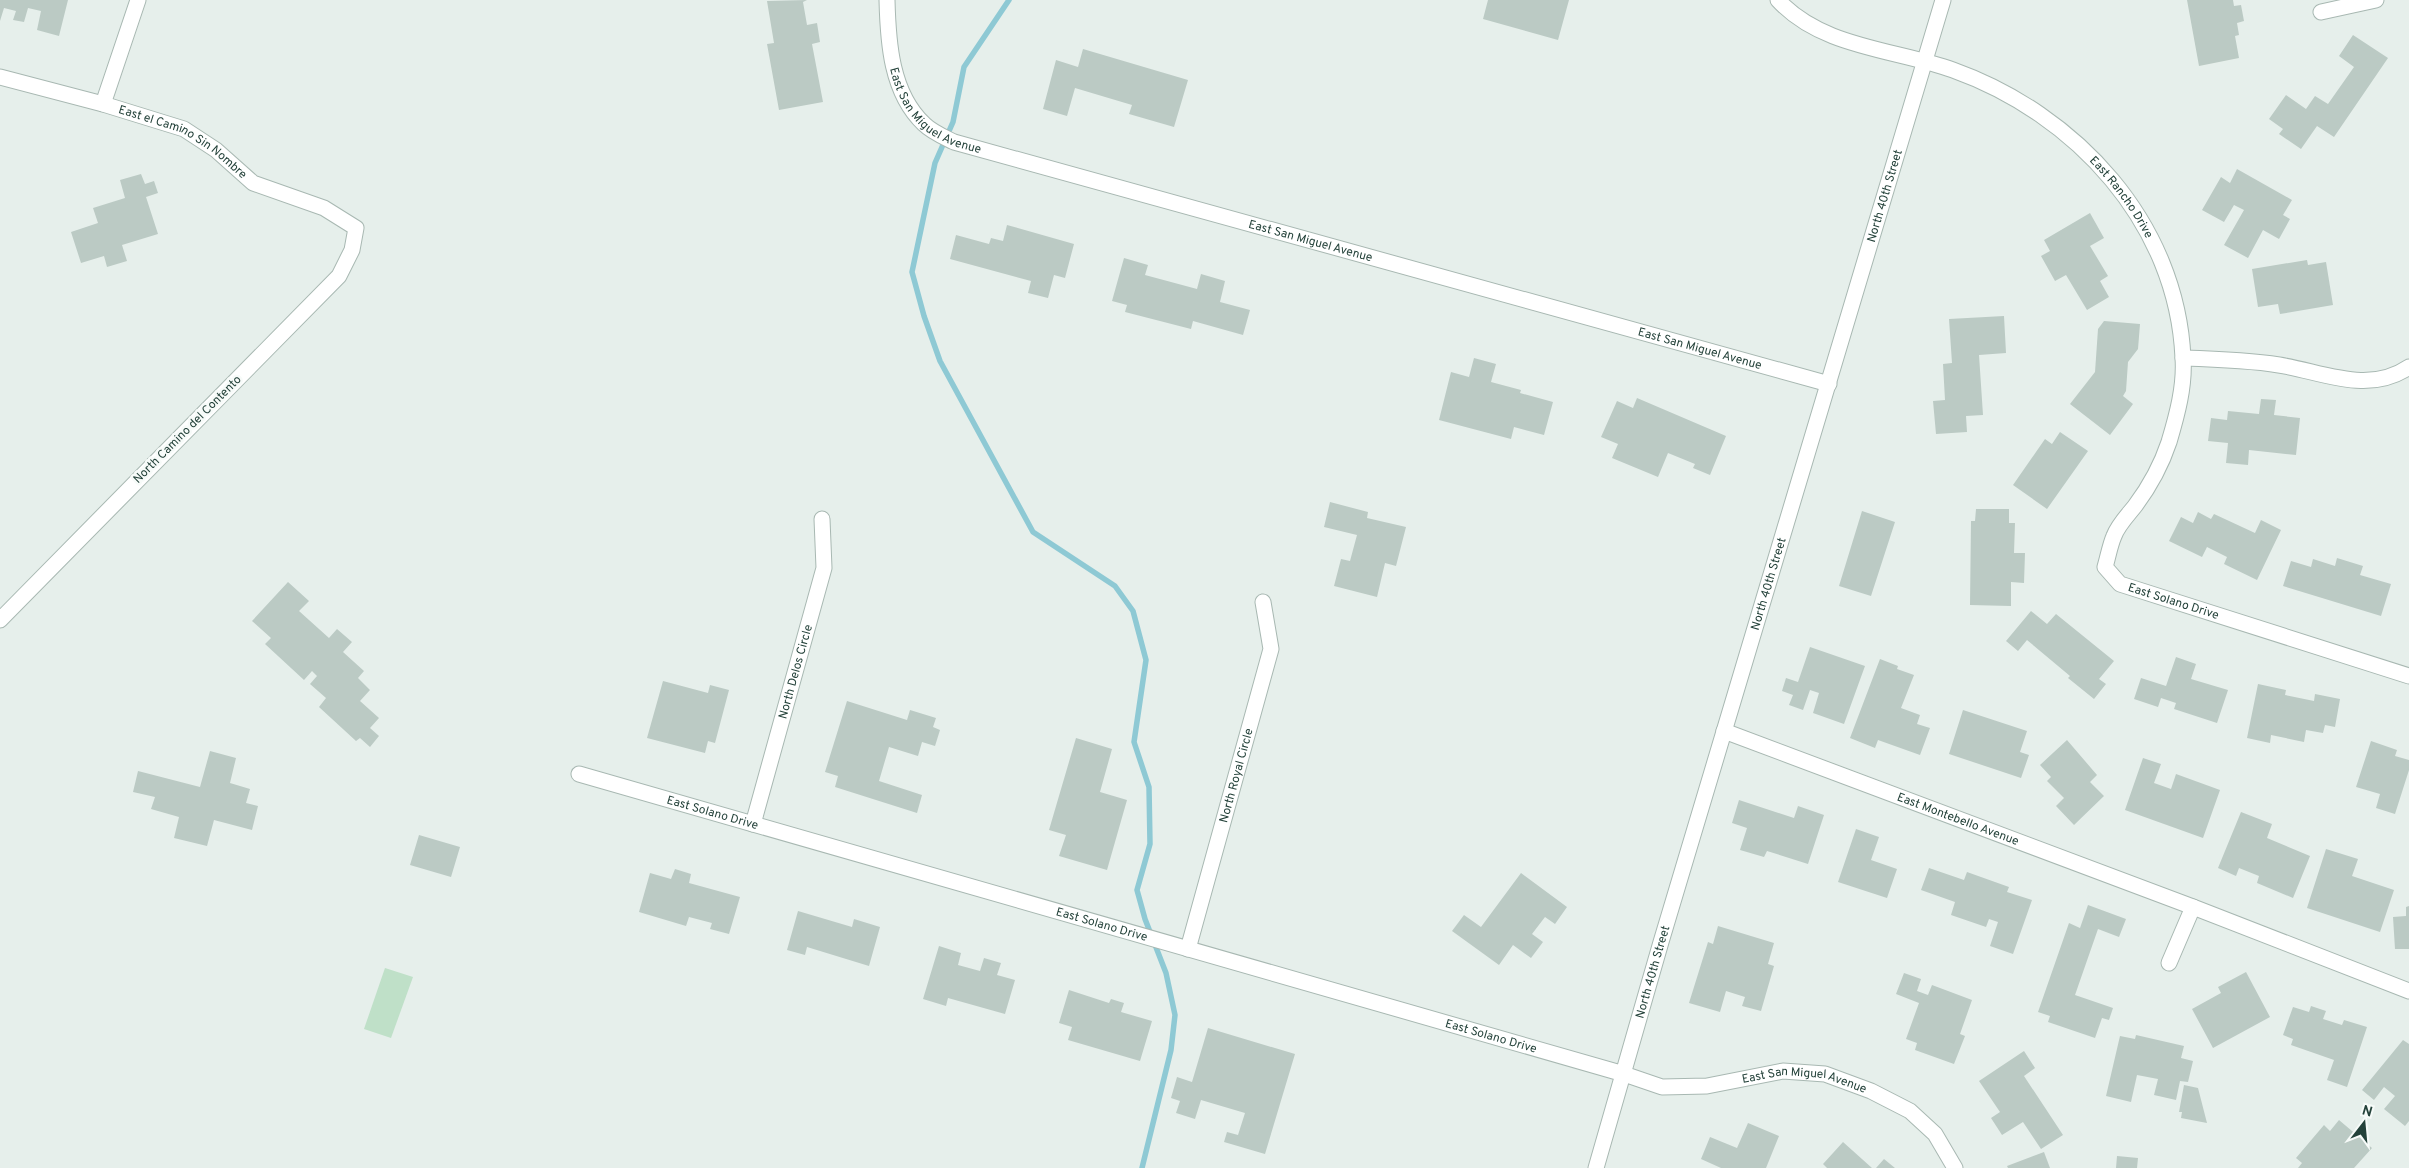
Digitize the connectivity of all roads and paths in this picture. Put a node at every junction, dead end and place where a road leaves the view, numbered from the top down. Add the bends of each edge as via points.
1 (138, 0) edge
2 (887, 0) edge
3 (1778, 0) edge
4 (1943, 0) edge
5 (2376, 0) edge
6 (2320, 12) dead end
7 (1925, 63) junction
8 (0, 77) edge
9 (103, 104) junction
10 (356, 228) joint
11 (2184, 358) junction
12 (2409, 367) edge
13 (1829, 384) junction
14 (822, 520) dead end
15 (1263, 602) dead end
16 (0, 620) edge
17 (2409, 676) edge
18 (1724, 732) junction
19 (579, 774) dead end
20 (753, 824) junction
21 (2193, 907) junction
22 (1188, 949) junction
23 (2169, 963) dead end
24 (2409, 990) edge
25 (1624, 1074) junction
26 (1596, 1168) edge
27 (1955, 1168) edge

1 - 9 street
2 - 13 street, East San Miguel Avenue via 890,49 902,94 924,125 954,142
3 - 7 street, East Rancho Drive via 1812,25 1841,38
4 - 7 street, North 40th Street
5 - 6 street
7 - 11 street, East Rancho Drive via 1952,70 2021,103 2047,119 2098,162 2140,218 2159,254 2172,292
7 - 13 street, North 40th Street
8 - 9 street, East el Camino Sin Nombre
9 - 10 street, East el Camino Sin Nombre via 184,130 216,150 253,183 324,208
10 - 16 street, North Camino del Contento via 352,250 339,276
11 - 12 street via 2280,365 2346,381 2373,381 2397,375
11 - 17 street, East Solano Drive via 2181,393 2160,467 2114,535 2106,567 2120,584
13 - 18 street, North 40th Street
14 - 20 street, North Delos Circle via 824,568
15 - 22 street, North Royal Circle via 1270,649
18 - 21 street, East Montebello Avenue
18 - 25 street, North 40th Street
19 - 20 street, East Solano Drive
20 - 22 street, East Solano Drive
21 - 23 street
21 - 24 street, East Montebello Avenue
22 - 25 street, East Solano Drive
25 - 26 street, North 40th Street
25 - 27 street, East San Miguel Avenue via 1662,1086 1707,1086 1783,1071 1825,1074 1871,1091 1910,1111 1935,1134

